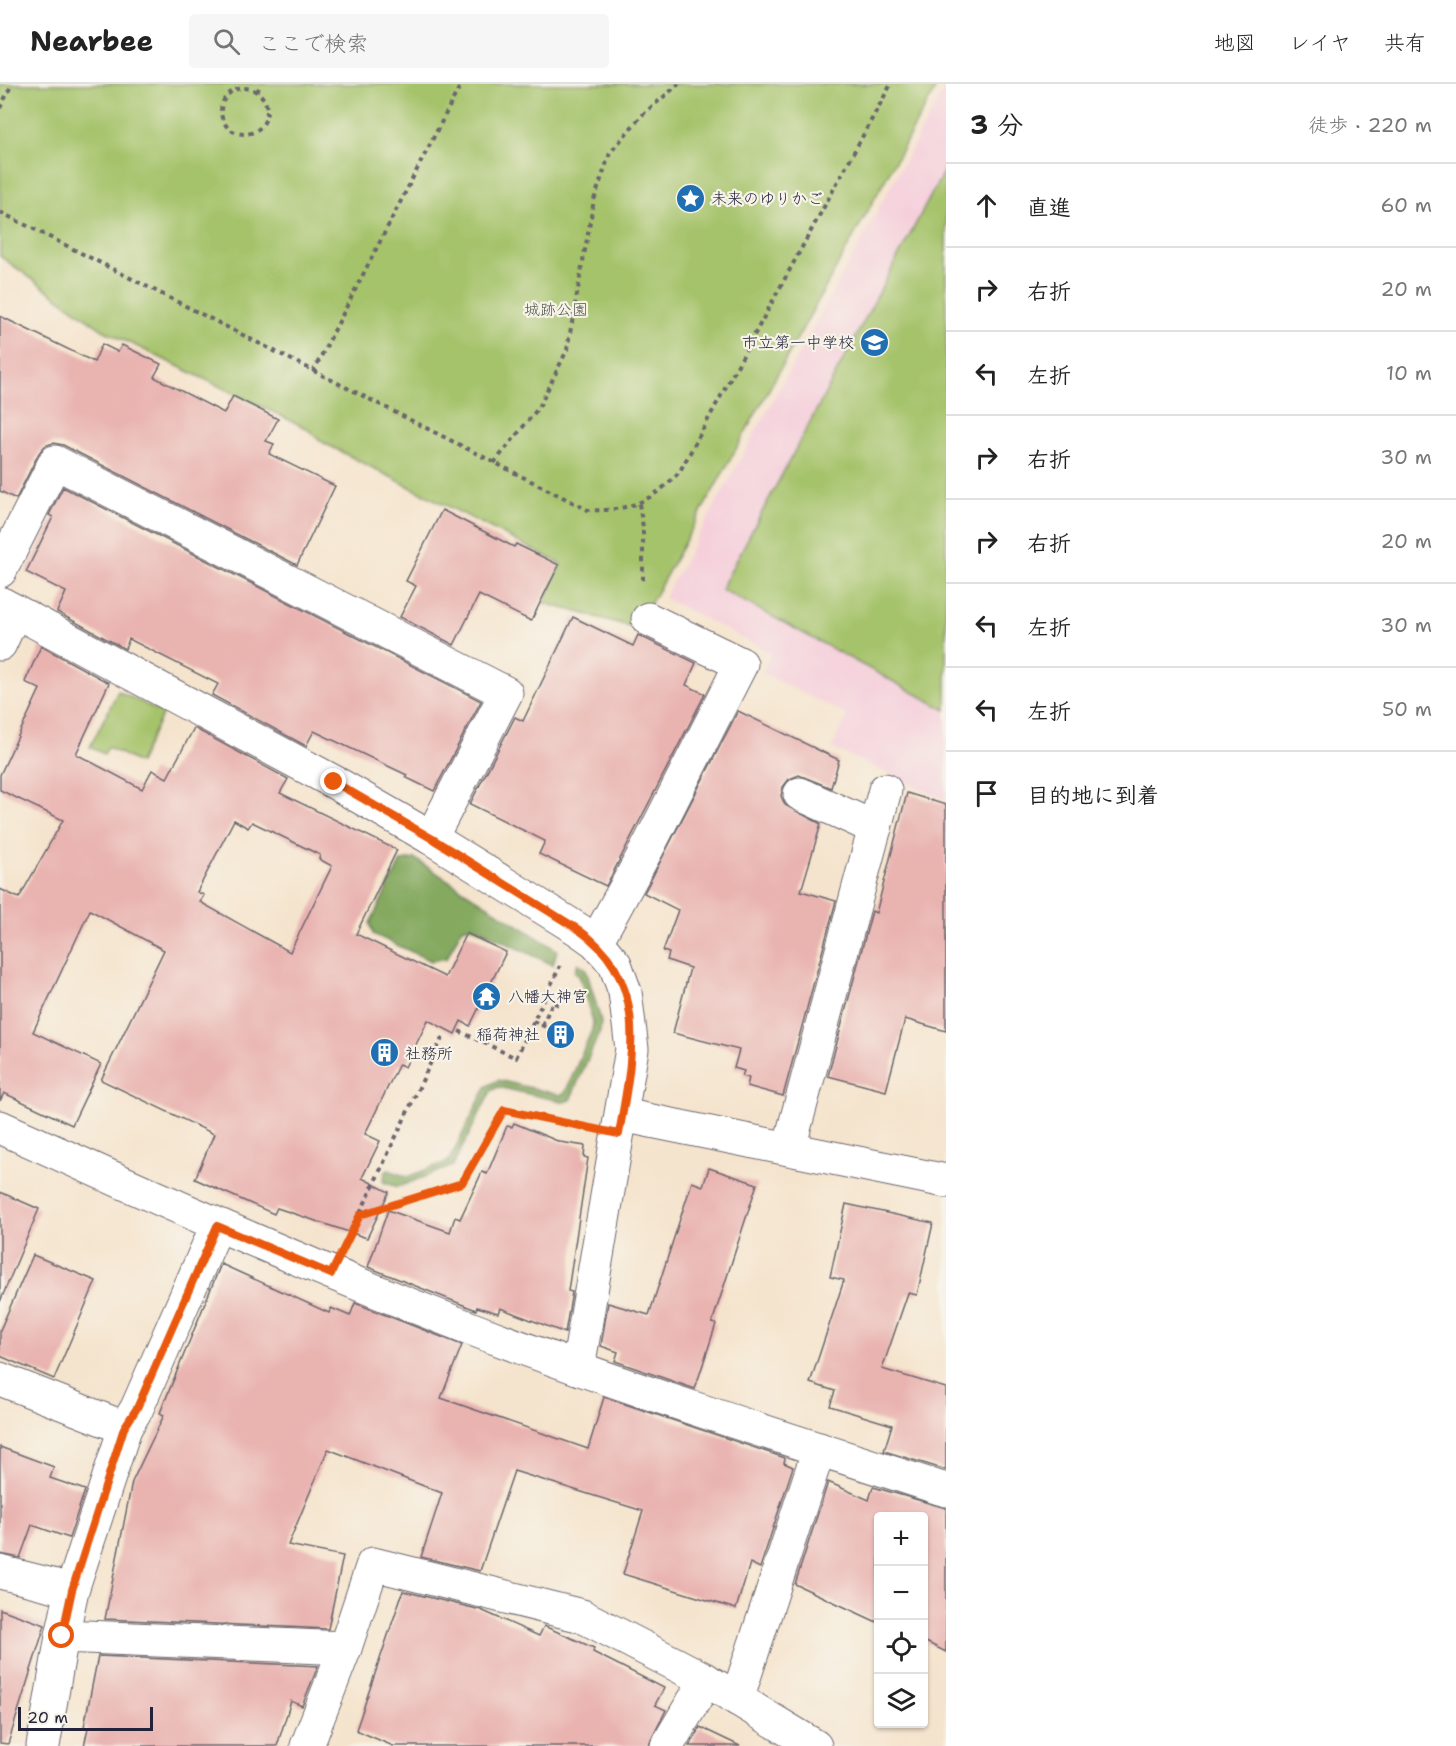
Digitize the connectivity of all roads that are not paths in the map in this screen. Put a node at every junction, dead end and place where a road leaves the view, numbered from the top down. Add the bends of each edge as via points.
1 (0, 571) edge
2 (7, 607) edge
3 (648, 619) road end
4 (0, 644) edge
5 (885, 790) dead end
6 (800, 794) dead end
7 (875, 828) junction
8 (431, 838) junction
9 (587, 936) junction
10 (620, 1124) junction
11 (0, 1127) edge
12 (789, 1148) junction
13 (946, 1181) edge
14 (217, 1226) junction
15 (578, 1368) junction
16 (0, 1379) edge
17 (124, 1428) junction
18 (819, 1449) junction
19 (946, 1490) edge
20 (0, 1572) edge
21 (72, 1590) junction
22 (62, 1636) junction
23 (345, 1648) junction
24 (706, 1680) junction
25 (737, 1699) junction
26 (43, 1746) edge
27 (307, 1746) edge
28 (667, 1746) edge
29 (815, 1746) edge

1 - 8 street via 55,462 506,693
2 - 4 street
2 - 8 street
3 - 9 street via 741,664 648,847
5 - 7 street
6 - 7 street
7 - 12 street
8 - 9 street
9 - 10 street via 615,964 631,1019 632,1049
10 - 12 street
10 - 15 street
11 - 14 street
12 - 13 street
14 - 15 street
14 - 17 street via 137,1408
15 - 18 street
16 - 17 street
17 - 21 street
18 - 19 street
18 - 25 street
20 - 21 street
21 - 22 street
22 - 23 street
22 - 26 street
23 - 24 street via 373,1564 582,1616
23 - 27 street
24 - 25 street
24 - 28 street
25 - 29 street

